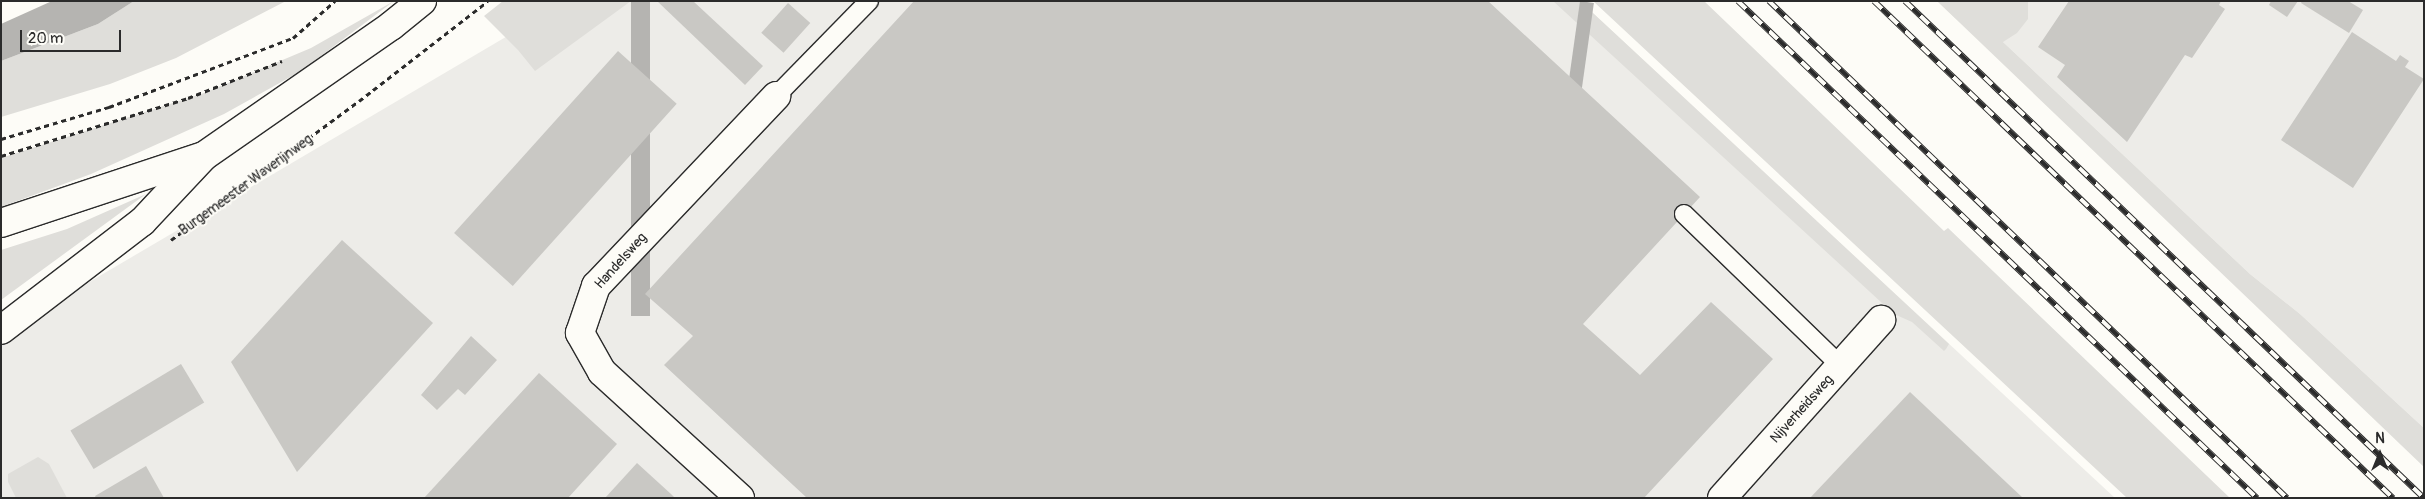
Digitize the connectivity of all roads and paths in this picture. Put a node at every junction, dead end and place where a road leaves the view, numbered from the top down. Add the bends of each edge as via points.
1 (335, 1) edge
2 (422, 1) edge
3 (488, 1) edge
4 (869, 1) edge
5 (290, 58) dead end
6 (776, 96) joint
7 (1, 139) edge
8 (1, 156) edge
9 (204, 156) junction
10 (1684, 214) dead end
11 (1, 223) edge
12 (169, 242) dead end
13 (1881, 320) dead end
14 (1, 330) edge
15 (1842, 366) junction
16 (740, 498) edge
17 (1722, 498) edge

1 - 7 path via 294,38 109,107
2 - 9 street
3 - 12 path, Burgemeester Waverijnweg
4 - 6 lane
5 - 8 path via 188,98
6 - 16 street, Handelsweg via 596,286 580,333 602,372
9 - 11 street
9 - 14 street via 142,222
10 - 15 lane
13 - 15 street, Nijverheidsweg
15 - 17 street, Nijverheidsweg

